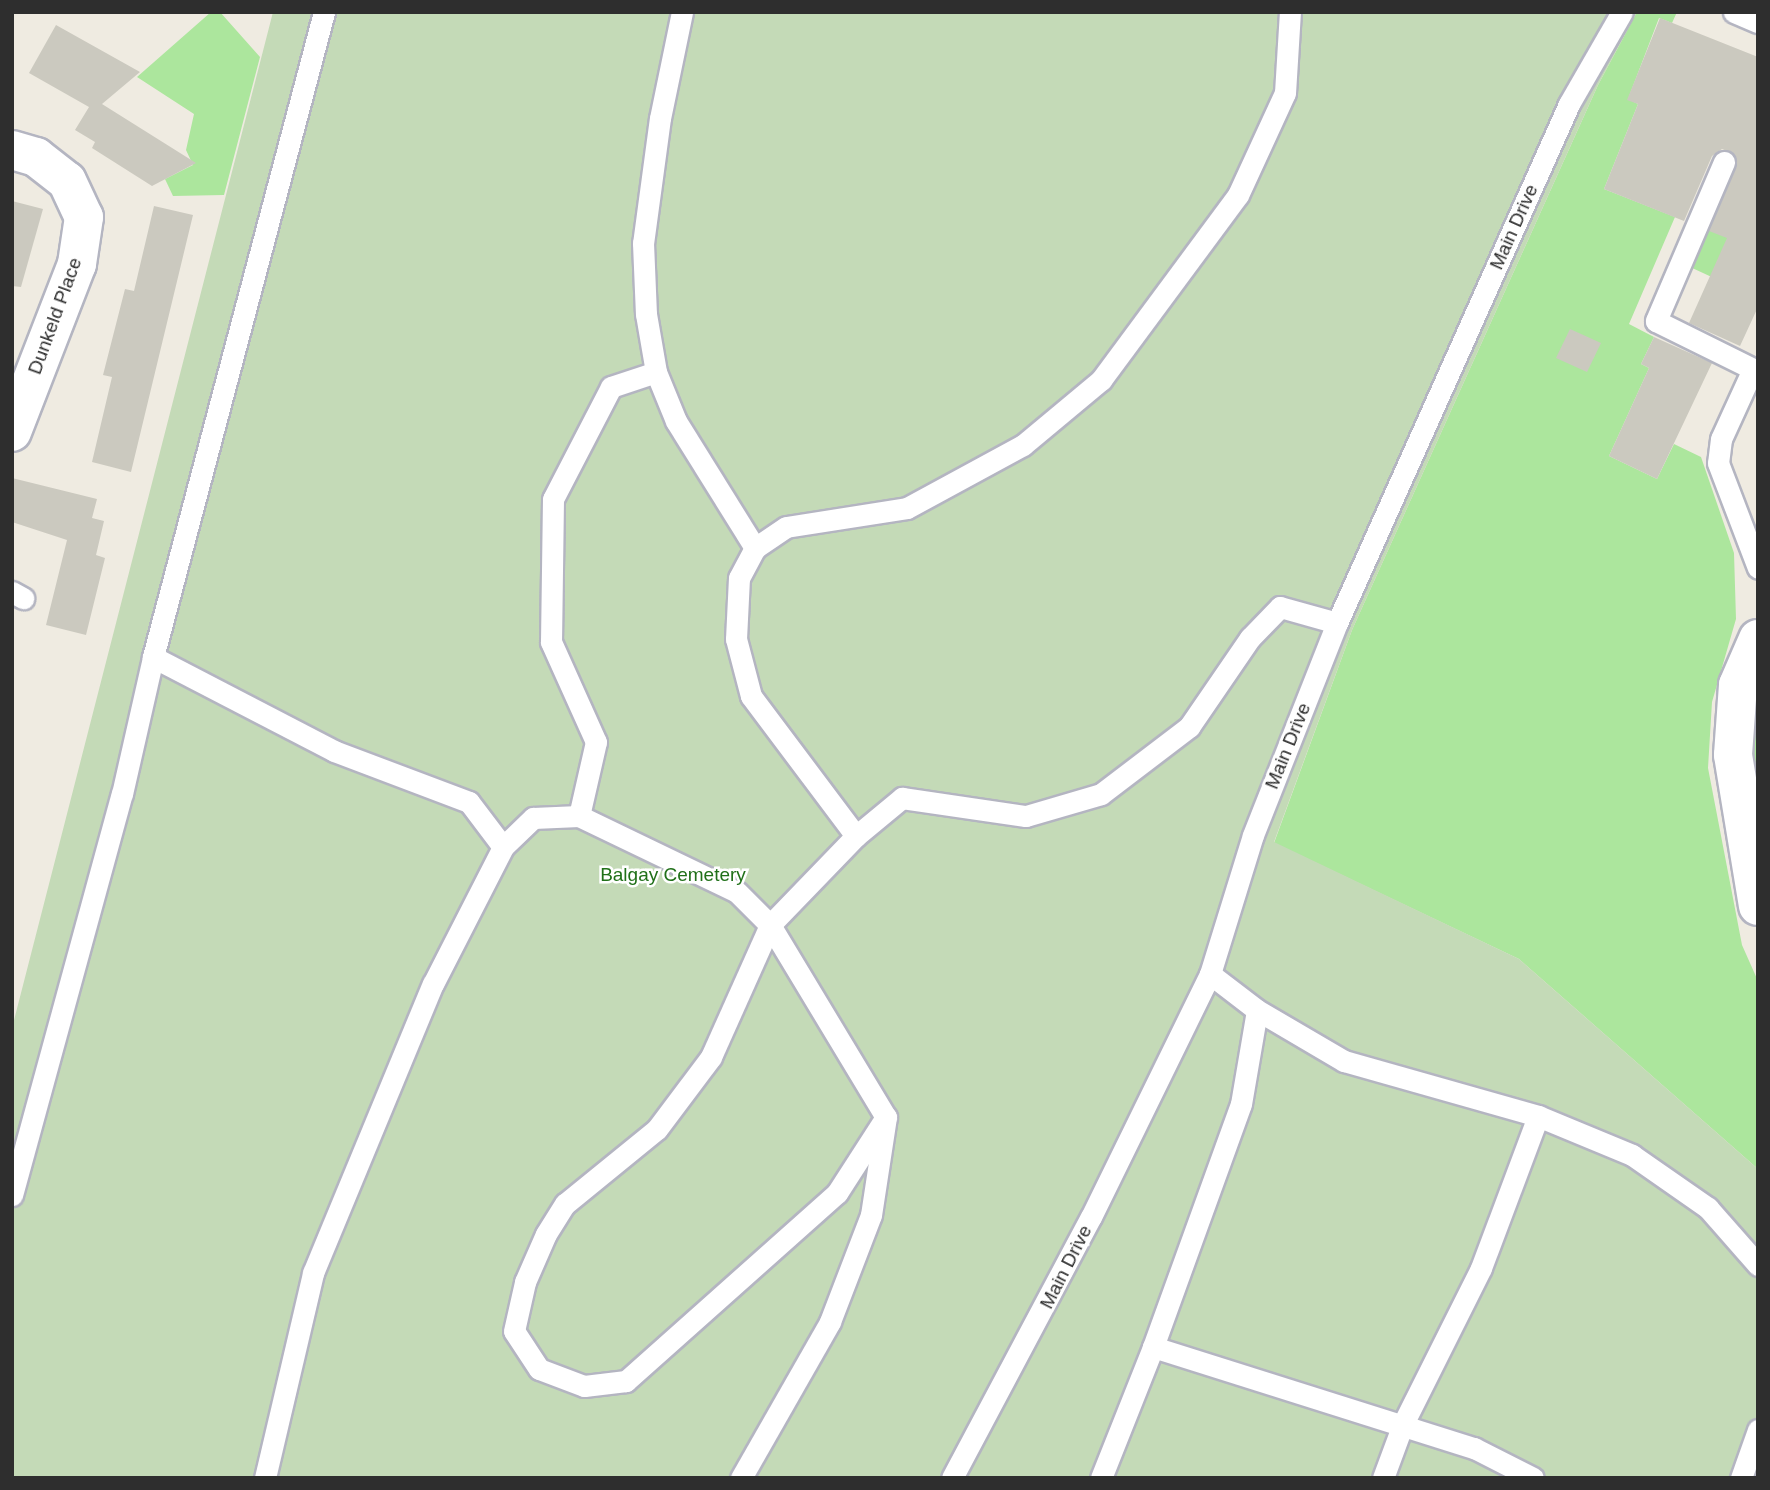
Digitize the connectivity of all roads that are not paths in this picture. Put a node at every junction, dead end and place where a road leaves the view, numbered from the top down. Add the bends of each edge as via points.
1 (324, 12) edge
2 (682, 12) edge
3 (1290, 12) edge
4 (1622, 12) edge
5 (1734, 12) edge
6 (1758, 22) edge
7 (12, 150) edge
8 (1724, 162) dead end
9 (656, 372) junction
10 (12, 432) edge
11 (755, 548) junction
12 (1758, 568) edge
13 (1336, 623) junction
14 (1758, 639) edge
15 (153, 657) junction
16 (579, 816) junction
17 (856, 836) junction
18 (1751, 838) edge
19 (503, 847) junction
20 (1758, 906) edge
21 (770, 925) junction
22 (1209, 974) junction
23 (1257, 1010) junction
24 (1538, 1116) junction
25 (886, 1117) junction
26 (12, 1195) edge
27 (1758, 1265) edge
28 (1153, 1347) junction
29 (1403, 1424) junction
30 (1758, 1430) edge
31 (265, 1478) edge
32 (741, 1478) edge
33 (952, 1478) edge
34 (1101, 1478) edge
35 (1383, 1478) edge
36 (1534, 1478) edge
37 (1741, 1478) edge

1 - 15 lane
2 - 9 lane via 660,118 643,243 646,314
3 - 11 lane via 1285,93 1238,195 1101,380 1023,445 906,508 786,527
4 - 13 lane, Main Drive via 1569,104
5 - 6 lane
7 - 10 street, Dunkeld Place via 36,157 67,181 84,217 77,264
8 - 12 lane via 1656,321 1753,369 1721,439 1718,463
9 - 11 lane via 676,421
9 - 16 lane via 611,387 553,499 551,642 596,742
11 - 17 lane via 739,578 736,639 751,696
13 - 17 lane via 1280,607 1250,638 1189,727 1101,794 1026,817 902,798
13 - 22 lane, Main Drive via 1253,835
14 - 18 street via 1738,685 1734,741
15 - 19 lane via 334,751 469,802
15 - 26 lane via 122,794
16 - 19 lane via 533,818
16 - 21 lane via 737,892
17 - 21 lane
18 - 20 street
19 - 31 lane via 433,984 313,1273
21 - 25 lane
21 - 25 lane via 711,1056 657,1129 565,1204 546,1234 525,1282 514,1331 539,1369 584,1385 625,1381 837,1193
22 - 23 lane
22 - 33 lane, Main Drive via 1091,1217
23 - 24 lane via 1344,1061
23 - 28 lane via 1241,1104
24 - 27 lane via 1632,1155 1708,1208
24 - 29 lane via 1481,1268
25 - 32 lane via 871,1215 830,1322
28 - 29 lane
28 - 34 lane
29 - 35 lane
29 - 36 lane via 1474,1448
30 - 37 lane

